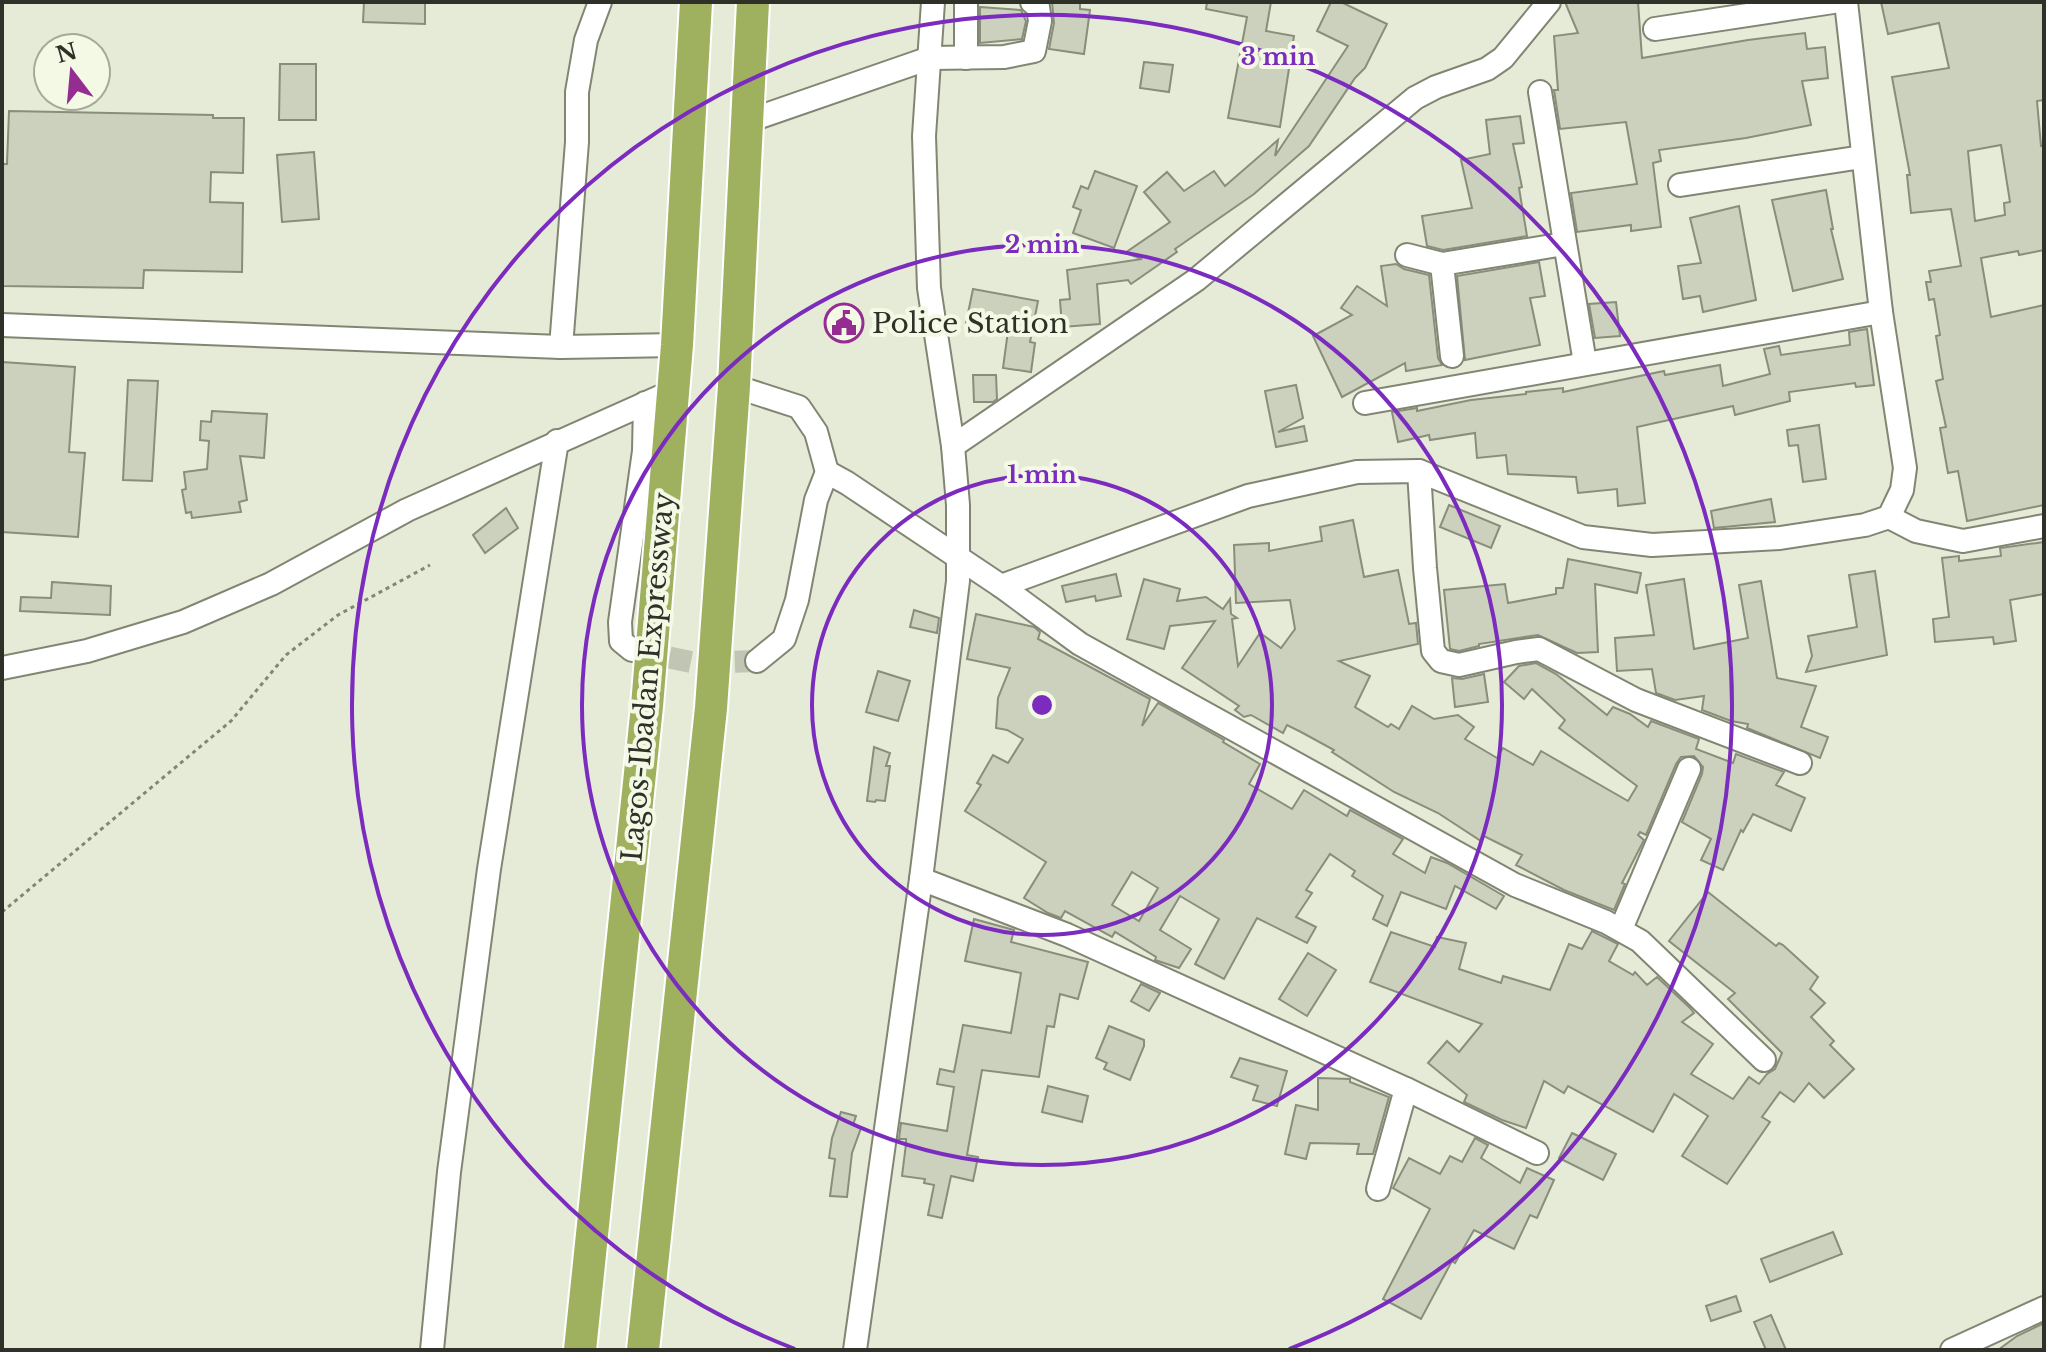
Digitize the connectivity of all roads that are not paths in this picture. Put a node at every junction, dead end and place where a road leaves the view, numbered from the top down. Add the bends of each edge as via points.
1 (600, 2) edge
2 (696, 2) edge
3 (753, 2) edge
4 (933, 2) edge
5 (966, 2) edge
6 (1032, 2) edge
7 (1549, 2) edge
8 (1833, 2) edge
9 (1846, 2) edge
10 (1655, 29) dead end
11 (930, 58) junction
12 (966, 58) junction
13 (1540, 92) dead end
14 (748, 121) junction
15 (1862, 157) junction
16 (1680, 185) dead end
17 (1564, 244) junction
18 (1407, 255) dead end
19 (1442, 264) junction
20 (1881, 312) junction
21 (2, 325) edge
22 (677, 345) junction
23 (561, 347) junction
24 (1452, 356) dead end
25 (1585, 363) junction
26 (734, 386) junction
27 (659, 397) junction
28 (1365, 403) dead end
29 (557, 441) junction
30 (953, 446) junction
31 (1419, 471) junction
32 (827, 472) junction
33 (1889, 517) junction
34 (2044, 526) edge
35 (958, 559) junction
36 (1001, 586) junction
37 (632, 650) dead end
38 (757, 661) tunnel mouth
39 (2, 668) edge
40 (1800, 763) dead end
41 (1689, 769) dead end
42 (921, 879) junction
43 (1621, 929) junction
44 (1764, 1060) dead end
45 (1406, 1089) junction
46 (1537, 1153) dead end
47 (1378, 1189) dead end
48 (2044, 1308) edge
49 (432, 1350) edge
50 (580, 1350) edge
51 (643, 1350) edge
52 (855, 1350) edge
53 (1952, 1350) edge

1 - 23 street via 586,40 577,92
2 - 22 highway, Lagos-Ibadan Expressway
3 - 14 highway
4 - 11 street
5 - 12 street
6 - 12 street via 1040,21 1034,51
7 - 30 street via 1503,58 1415,98 1196,280
8 - 10 street
9 - 15 street
11 - 12 street
11 - 14 street
11 - 30 street via 924,136 929,288
13 - 17 street
14 - 26 highway
15 - 16 street
15 - 20 street
17 - 19 street
17 - 25 street
18 - 19 street
19 - 24 street
20 - 25 street
20 - 33 street via 1905,468
21 - 23 street
22 - 23 street
22 - 27 highway, Lagos-Ibadan Expressway
25 - 28 street
26 - 32 street via 799,407 816,432
26 - 51 highway via 711,708
27 - 29 street
27 - 37 street via 644,451 620,622 621,641
27 - 50 highway, Lagos-Ibadan Expressway via 647,706
29 - 39 street via 407,510 271,584 183,622 87,651
29 - 49 street via 489,869 449,1172
30 - 35 street
31 - 33 street via 1583,537 1652,545 1780,538
31 - 36 street via 1357,472 1248,496
31 - 40 street via 1433,651 1441,661 1459,665 1539,649 1636,700
32 - 35 street
32 - 38 street via 784,639
33 - 34 street via 1916,531 1963,541
35 - 36 street
35 - 42 street
36 - 43 street via 1080,644 1515,885
41 - 43 street
42 - 45 street via 1067,935
42 - 52 street
43 - 44 street
45 - 46 street
45 - 47 street
48 - 53 street

